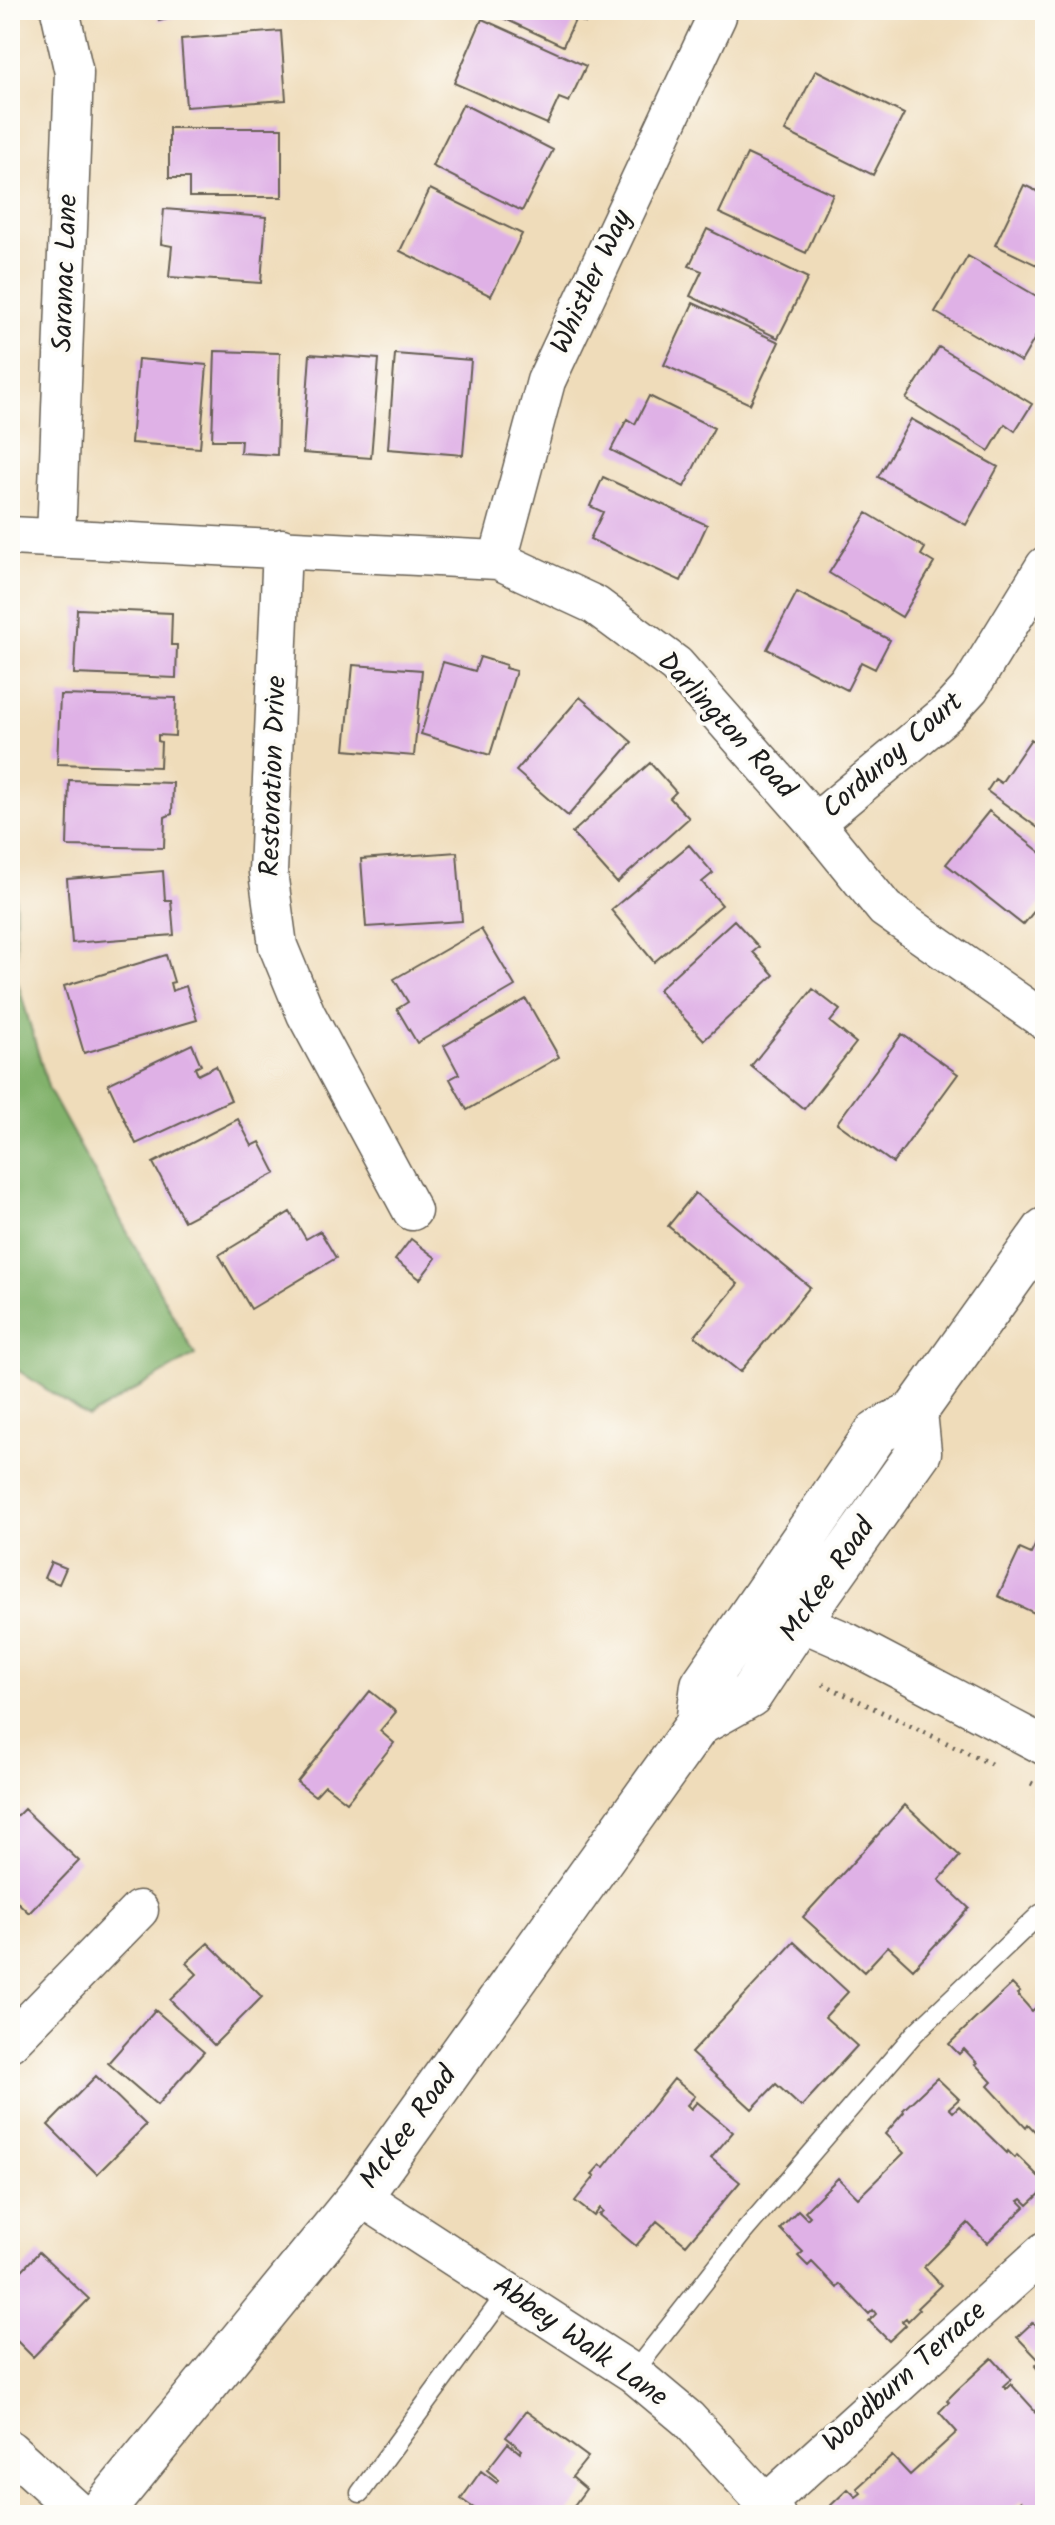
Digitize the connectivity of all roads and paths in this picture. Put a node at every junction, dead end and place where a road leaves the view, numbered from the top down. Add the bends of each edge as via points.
1 (60, 10) edge
2 (717, 16) dead end
3 (10, 536) edge
4 (56, 538) junction
5 (282, 548) junction
6 (498, 560) junction
7 (1045, 566) edge
8 (815, 823) junction
9 (1045, 1021) edge
10 (412, 1211) dead end
11 (1045, 1230) edge
12 (915, 1412) junction
13 (799, 1621) junction
14 (823, 1684) dead end
15 (698, 1724) junction
16 (1045, 1746) edge
17 (1003, 1770) dead end
18 (1017, 1777) dead end
19 (1045, 1790) edge
20 (139, 1910) dead end
21 (1040, 1914) dead end
22 (10, 2042) edge
23 (360, 2196) junction
24 (1045, 2251) edge
25 (508, 2291) junction
26 (633, 2373) junction
27 (10, 2450) edge
28 (360, 2493) dead end
29 (771, 2509) edge
30 (82, 2515) edge
31 (99, 2515) edge

1 - 4 street, Saranac Lane via 74,73
2 - 6 street, Whistler Way via 546,381
3 - 4 street, Darlington Road
4 - 5 street, Darlington Road
5 - 6 street, Darlington Road
5 - 10 street, Restoration Drive via 268,872 278,946 306,1014
6 - 8 street, Darlington Road via 595,605 676,665
7 - 8 street, Corduroy Court via 970,688
8 - 9 street, Darlington Road via 885,909
11 - 12 street, McKee Road
12 - 13 street, McKee Road via 919,1452
12 - 15 street, McKee Road via 877,1432 703,1685
13 - 15 street, McKee Road via 750,1695
13 - 16 street
14 - 17 path
15 - 23 street, McKee Road
18 - 19 path
20 - 22 street
21 - 26 lane via 915,2033 742,2234
23 - 25 street, Abbey Walk Lane
23 - 31 street, McKee Road
24 - 29 street, Woodburn Terrace
25 - 26 street, Abbey Walk Lane
25 - 28 lane
26 - 29 street, Abbey Walk Lane via 688,2419
27 - 30 street

